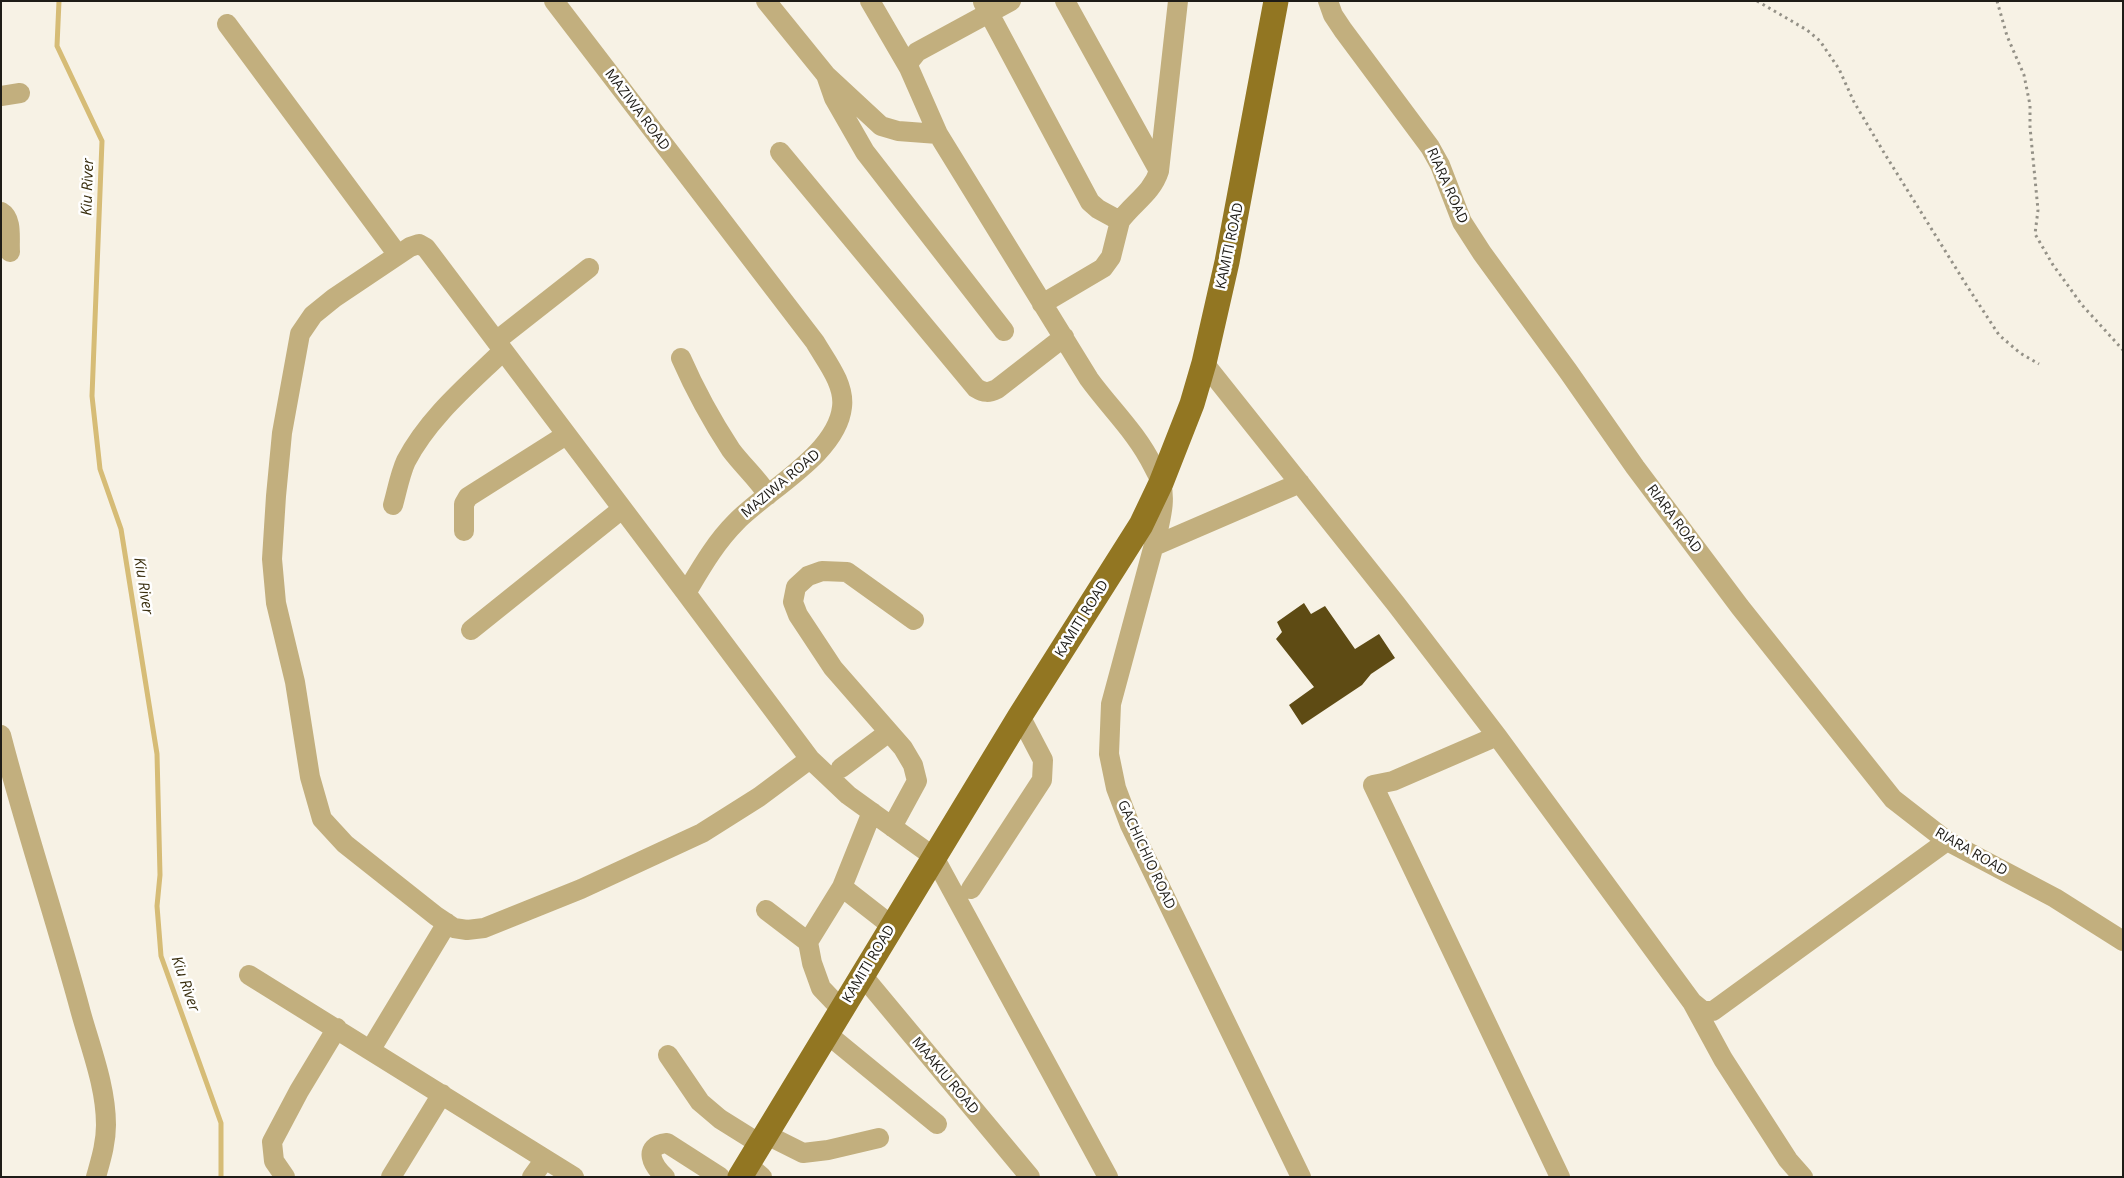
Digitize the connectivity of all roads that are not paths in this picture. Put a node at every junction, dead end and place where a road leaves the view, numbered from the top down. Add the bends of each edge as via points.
1 (554, 1) edge
2 (766, 1) edge
3 (870, 1) edge
4 (1011, 1) edge
5 (1065, 1) edge
6 (1178, 1) edge
7 (1276, 1) edge
8 (1328, 1) edge
9 (986, 7) edge
10 (227, 24) dead end
11 (909, 68) junction
12 (826, 75) junction
13 (938, 134) junction
14 (780, 152) dead end
15 (1159, 172) junction
16 (1, 212) edge
17 (1120, 221) junction
18 (10, 252) dead end
19 (398, 255) junction
20 (589, 268) dead end
21 (1042, 304) junction
22 (1004, 331) dead end
23 (1064, 337) junction
24 (500, 346) junction
25 (681, 358) dead end
26 (1204, 364) junction
27 (566, 435) junction
28 (1161, 483) junction
29 (1300, 483) junction
30 (768, 495) junction
31 (393, 505) dead end
32 (622, 509) junction
33 (464, 531) dead end
34 (1154, 546) junction
35 (686, 593) junction
36 (914, 620) dead end
37 (470, 630) dead end
38 (1020, 716) junction
39 (889, 732) junction
40 (1, 735) edge
41 (1497, 736) junction
42 (810, 759) junction
43 (841, 768) dead end
44 (872, 812) junction
45 (892, 827) junction
46 (1947, 841) junction
47 (934, 857) junction
48 (842, 887) junction
49 (971, 889) dead end
50 (766, 910) dead end
51 (447, 923) junction
52 (892, 926) junction
53 (2123, 941) edge
54 (808, 942) junction
55 (249, 975) dead end
56 (862, 975) junction
57 (1692, 1002) junction
58 (841, 1009) junction
59 (337, 1028) junction
60 (826, 1033) junction
61 (371, 1049) junction
62 (668, 1055) dead end
63 (442, 1094) junction
64 (937, 1124) dead end
65 (879, 1138) dead end
66 (545, 1158) junction
67 (755, 1159) edge
68 (96, 1177) edge
69 (285, 1177) edge
70 (391, 1177) edge
71 (532, 1177) edge
72 (574, 1177) edge
73 (665, 1177) edge
74 (720, 1177) edge
75 (1030, 1177) edge
76 (1108, 1177) edge
77 (1301, 1177) edge
78 (1560, 1177) edge
79 (1803, 1177) edge

1 - 30 street, MAZIWA ROAD via 815,342 838,381 842,406 838,427 822,450
2 - 12 street
3 - 11 street
4 - 9 street
5 - 15 street
6 - 15 street
7 - 26 main road, KAMITI ROAD via 1227,262
8 - 46 street, RIARA ROAD via 1343,30 1430,147 1462,222 1482,253 1635,467 1740,607 1893,799
9 - 11 street via 917,52 909,62
9 - 17 street via 1090,202
10 - 19 street
11 - 13 street
12 - 13 street via 881,126 904,132
12 - 22 street via 834,98 865,152
13 - 21 street
14 - 23 street via 982,392 997,389
15 - 17 street via 1154,185
16 - 18 street via 9,222
17 - 21 street via 1111,257 1103,268
19 - 24 street via 419,244 426,248
19 - 51 street via 312,315 300,334 282,433 272,559 276,604 295,682 310,776 322,819 345,844
20 - 24 street
21 - 23 street
23 - 28 street via 1101,395 1131,429
24 - 27 street
24 - 31 street via 423,434 406,462
25 - 30 street via 694,387 731,449
26 - 28 main road, KAMITI ROAD
26 - 29 street
27 - 32 street
27 - 33 street via 468,497 464,504
28 - 34 street, GACHICHIO ROAD via 1163,503
28 - 38 main road, KAMITI ROAD via 1142,525
29 - 34 street
29 - 41 street
30 - 35 street, MAZIWA ROAD via 737,520 718,541
32 - 35 street
32 - 37 street
34 - 77 street, GACHICHIO ROAD via 1111,704 1109,754 1116,788 1130,825
35 - 42 street
36 - 39 street via 847,572 822,571 808,576 796,587 793,602 798,615 833,668
38 - 47 main road, KAMITI ROAD
38 - 49 street via 1044,760 1042,780
39 - 43 street
39 - 45 street via 913,765 917,781
40 - 68 street via 100,1084 106,1124 104,1149
41 - 57 street
41 - 78 street via 1393,781 1373,785
42 - 44 street via 848,795
42 - 51 street via 753,801 702,832 581,888 484,928 467,930
44 - 45 street
44 - 48 street
45 - 47 street
46 - 53 street, RIARA ROAD via 2055,898
46 - 57 street via 1713,1011 1703,1011
47 - 52 main road, KAMITI ROAD
47 - 76 street
48 - 52 street
48 - 54 street
50 - 54 street
51 - 61 street
52 - 56 main road, KAMITI ROAD
54 - 58 street via 821,988
55 - 59 street
56 - 58 main road, KAMITI ROAD
56 - 75 street, MAAKIU ROAD
57 - 79 street via 1723,1059 1788,1160
58 - 60 main road, KAMITI ROAD
59 - 61 street
59 - 69 street via 272,1142 274,1161
60 - 64 street
60 - 67 main road, KAMITI ROAD
61 - 63 street
62 - 67 street via 700,1102 720,1119
63 - 66 street
63 - 70 street
65 - 67 street via 828,1150
66 - 71 street
66 - 72 street
73 - 74 street via 651,1157 656,1146 667,1143

